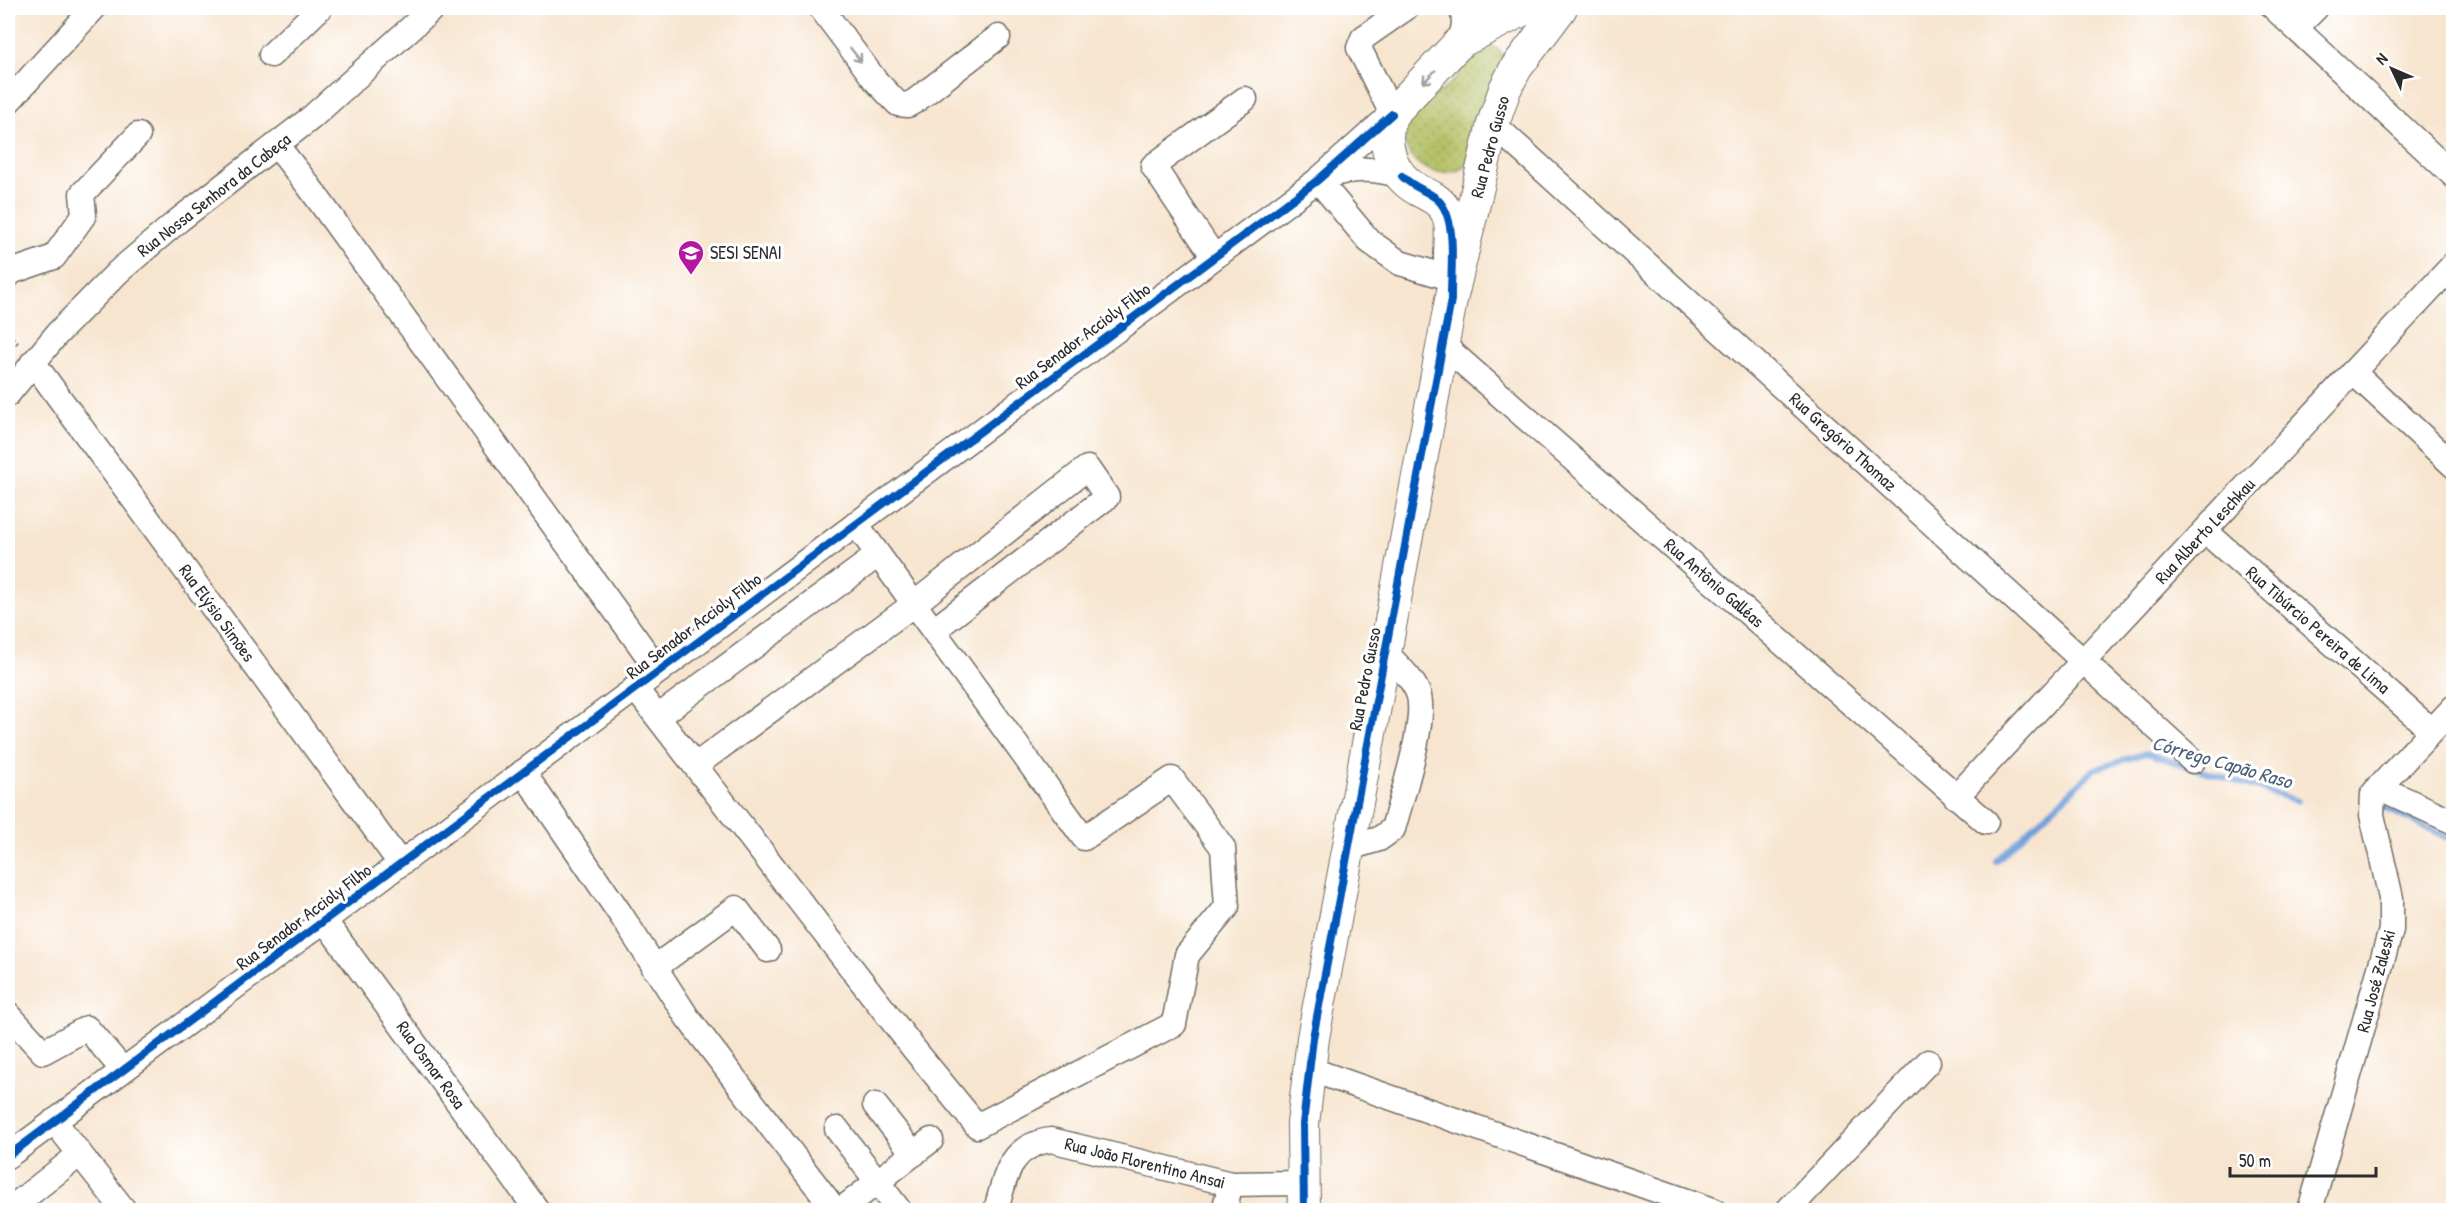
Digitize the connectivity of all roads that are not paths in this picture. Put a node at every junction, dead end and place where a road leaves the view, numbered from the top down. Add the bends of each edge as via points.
1 (94, 8) edge
2 (320, 8) edge
3 (433, 8) edge
4 (821, 8) edge
5 (1406, 8) edge
6 (1463, 8) edge
7 (1526, 8) edge
8 (1561, 8) edge
9 (2274, 8) edge
10 (2316, 8) edge
11 (1491, 15) edge
12 (2296, 28) junction
13 (998, 38) dead end
14 (1460, 42) junction
15 (271, 55) dead end
16 (1525, 55) junction
17 (1245, 99) dead end
18 (8, 102) edge
19 (1392, 114) junction
20 (1493, 124) junction
21 (138, 135) dead end
22 (277, 146) junction
23 (1401, 176) junction
24 (2454, 176) edge
25 (1318, 180) junction
26 (1478, 186) junction
27 (1428, 193) junction
28 (1214, 257) junction
29 (2454, 264) edge
30 (8, 276) edge
31 (1450, 289) junction
32 (1442, 344) junction
33 (33, 362) junction
34 (2353, 372) junction
35 (8, 394) edge
36 (2454, 466) edge
37 (856, 524) junction
38 (2205, 531) junction
39 (878, 555) junction
40 (915, 604) junction
41 (934, 630) junction
42 (1385, 652) junction
43 (2083, 661) junction
44 (659, 671) junction
45 (635, 688) junction
46 (2454, 707) edge
47 (658, 717) junction
48 (2431, 730) junction
49 (2193, 761) dead end
50 (696, 765) junction
51 (523, 772) junction
52 (2378, 787) junction
53 (1956, 797) junction
54 (1986, 822) dead end
55 (2454, 822) edge
56 (1349, 848) junction
57 (400, 863) junction
58 (324, 920) junction
59 (768, 950) dead end
60 (654, 968) junction
61 (8, 1014) edge
62 (1928, 1062) dead end
63 (1309, 1069) junction
64 (123, 1070) junction
65 (875, 1105) dead end
66 (54, 1121) junction
67 (837, 1130) dead end
68 (80, 1154) junction
69 (8, 1156) edge
70 (877, 1182) junction
71 (1231, 1184) junction
72 (1303, 1197) edge
73 (9, 1210) edge
74 (124, 1210) edge
75 (537, 1210) edge
76 (835, 1210) edge
77 (841, 1210) edge
78 (899, 1210) edge
79 (996, 1210) edge
80 (1224, 1210) edge
81 (1713, 1210) edge
82 (1788, 1210) edge
83 (2310, 1210) edge

1 - 18 street
2 - 15 street
3 - 22 street, Rua Nossa Senhora da Cabeça
4 -> 13 street via 898,104 908,105
5 - 19 street via 1363,38 1359,48
6 - 14 street
7 - 11 main road
8 - 16 main road, Rua Pedro Gusso
9 - 12 street
10 - 12 street
11 - 14 main road
11 - 16 main road via 1517,33
12 - 24 street
14 -> 19 main road
16 - 20 main road, Rua Pedro Gusso via 1505,89
17 - 28 street via 1153,166
19 - 23 main road via 1387,125 1388,151
19 - 25 street, Rua Senador Accioly Filho
20 - 26 main road, Rua Pedro Gusso
20 - 43 street, Rua Gregório Thomaz
21 - 30 street via 82,194 84,215 54,257
22 - 33 street, Rua Nossa Senhora da Cabeça via 149,245 87,302
22 - 44 street
23 - 25 street, Rua Senador Accioly Filho via 1366,168
23 - 27 main road, Rua Pedro Gusso
25 - 28 street, Rua Senador Accioly Filho
25 - 31 street via 1370,241 1400,264
26 - 27 main road via 1456,196
26 - 31 main road, Rua Pedro Gusso
27 - 31 main road, Rua Pedro Gusso via 1448,215
28 - 37 street, Rua Senador Accioly Filho
29 - 34 street, Rua Alberto Leschkau
31 - 32 main road, Rua Pedro Gusso
32 - 42 main road, Rua Pedro Gusso
32 - 53 street, Rua Antônio Galléas
33 - 35 street, Rua Nossa Senhora da Cabeça
33 - 57 street, Rua Elýsio Simões
34 - 36 street
34 - 38 street, Rua Alberto Leschkau
37 - 39 street
37 - 44 street, Rua Senador Accioly Filho
38 - 43 street, Rua Alberto Leschkau
38 - 48 street, Rua Tibúrcio Pereira de Lima
39 - 40 street
39 - 47 street
40 - 41 street
40 - 41 street via 1087,468 1107,497
40 - 50 street
41 - 50 street via 1084,838 1172,779 1223,848 1227,907 1187,955 1174,1024 977,1126
42 - 56 main road, Rua Pedro Gusso
42 - 56 street via 1410,679 1419,696 1420,722 1393,829 1379,839
43 - 49 street, Rua Gregório Thomaz
43 - 53 street, Rua Alberto Leschkau
44 - 45 street, Rua Senador Accioly Filho
45 - 47 street
45 - 51 street, Rua Senador Accioly Filho
46 - 48 street
47 - 50 street
48 - 52 street
51 - 57 street, Rua Senador Accioly Filho
51 - 60 street
52 - 55 street
52 - 83 street, Rua José Zaleski via 2372,815 2391,898 2391,930
53 - 54 street, Rua Antônio Galléas
56 - 63 main road, Rua Pedro Gusso
57 - 58 street, Rua Senador Accioly Filho
58 - 64 street, Rua Senador Accioly Filho
58 - 75 street, Rua Osmar Rosa
59 - 60 street via 736,908
60 - 76 street
61 - 64 street via 43,1052 87,1029
62 - 82 street
63 - 72 main road, Rua Pedro Gusso via 1302,1124
63 - 81 street
64 - 66 street, Rua Senador Accioly Filho
65 - 70 street via 923,1147
66 - 68 street
66 - 69 street, Rua Senador Accioly Filho
67 - 70 street
68 - 73 street
68 - 74 street
70 - 77 street
70 - 78 street
71 - 72 street, Rua João Florentino Ansai
71 - 79 street, Rua João Florentino Ansai via 1062,1141 1037,1142 1025,1148 1009,1169
71 - 80 street

